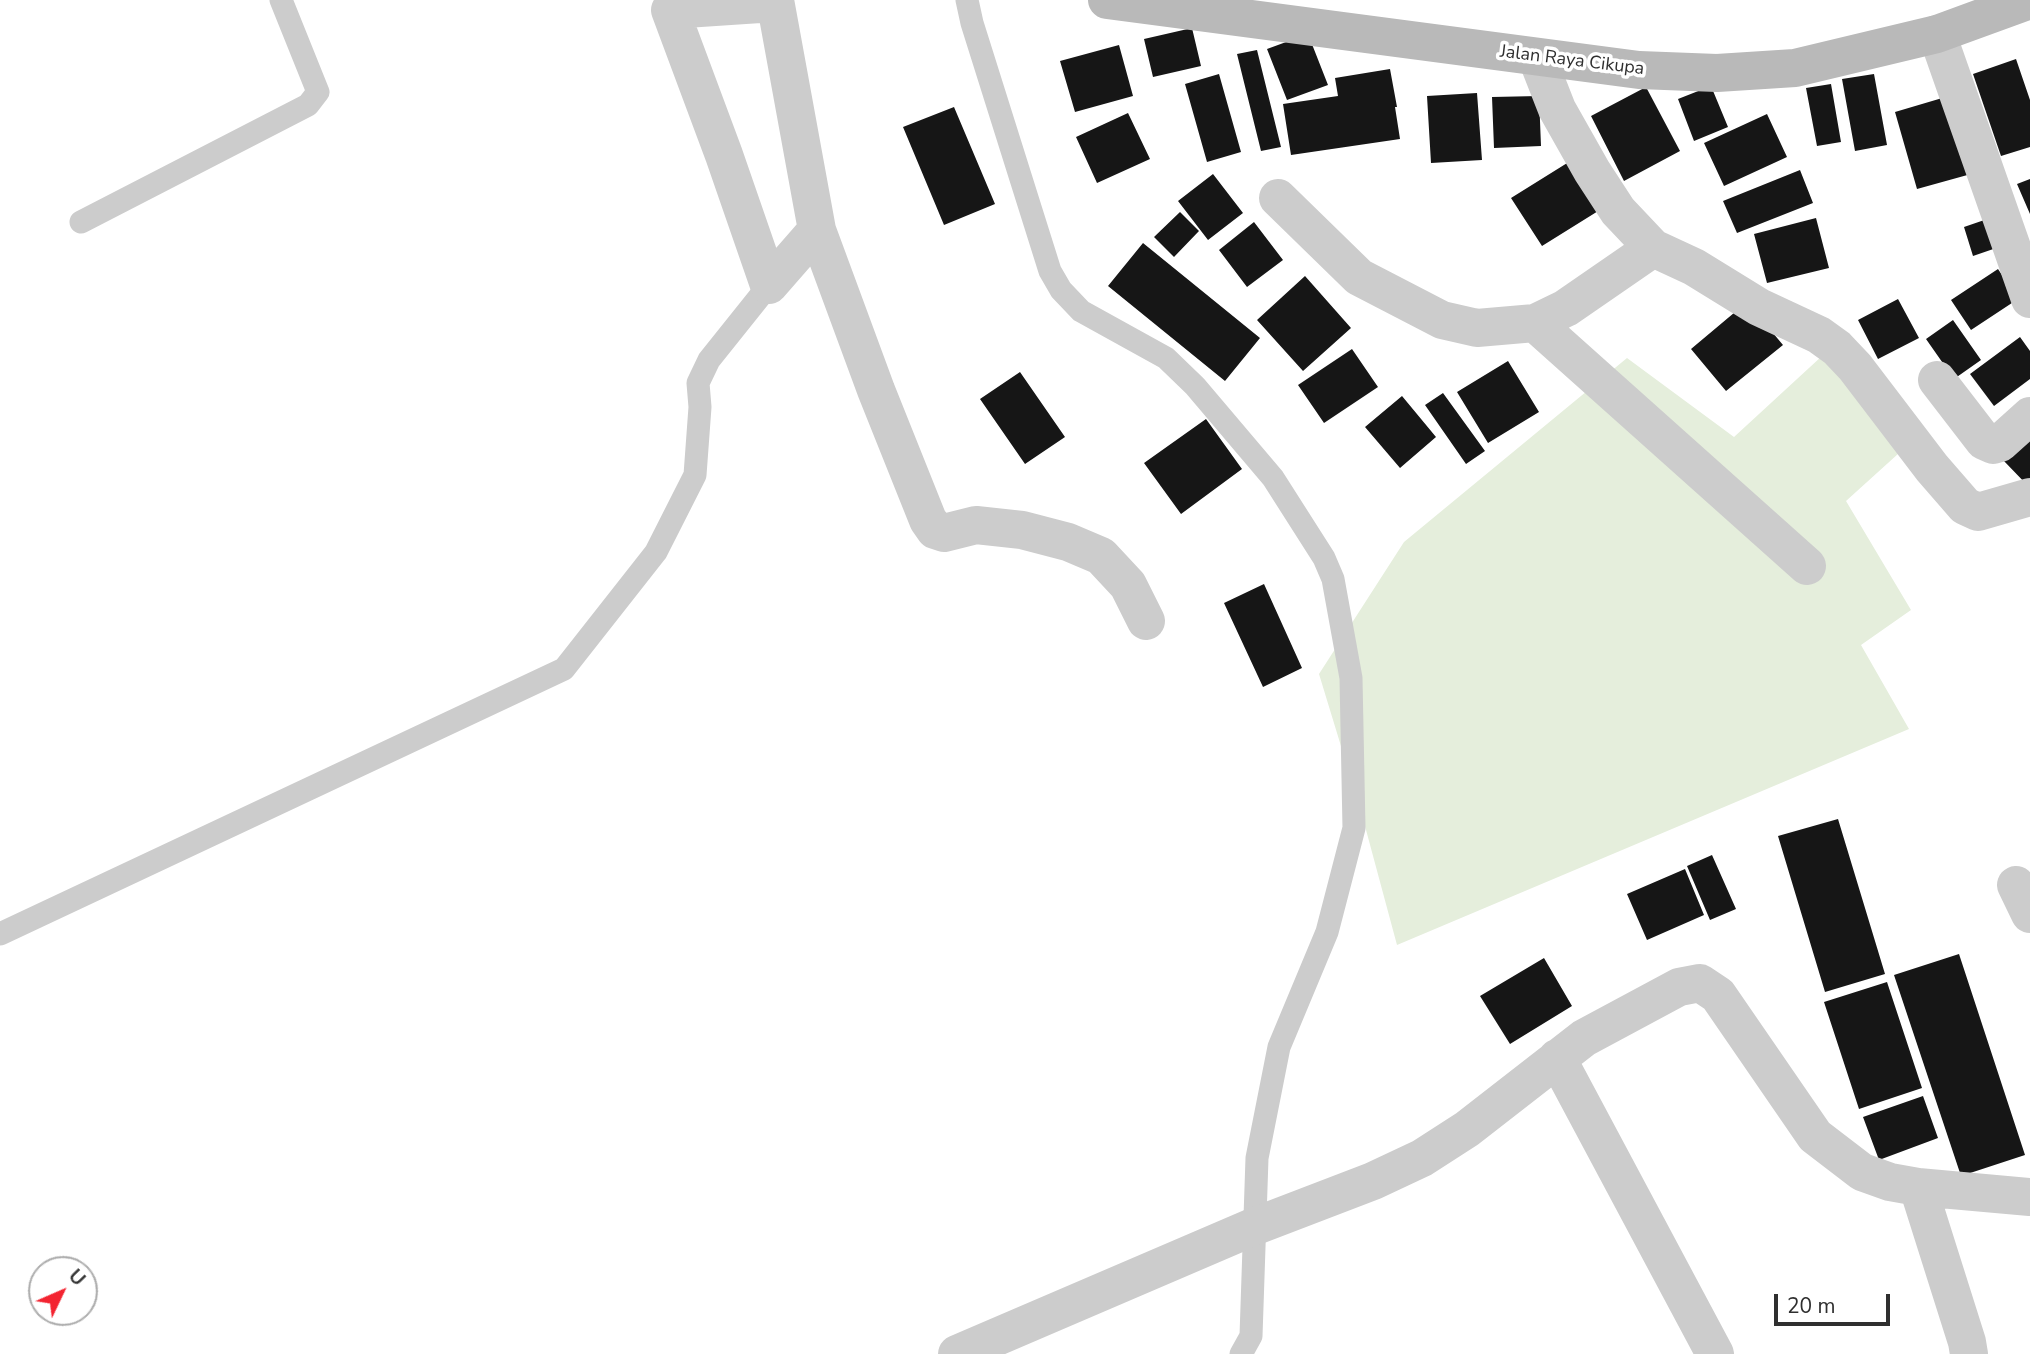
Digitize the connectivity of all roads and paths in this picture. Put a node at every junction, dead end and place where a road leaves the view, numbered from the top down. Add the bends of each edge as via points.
1 (281, 0) edge
2 (967, 0) edge
3 (1107, 0) edge
4 (2030, 0) edge
5 (775, 1) edge
6 (669, 5) edge
7 (1937, 34) junction
8 (1537, 58) junction
9 (1278, 198) dead end
10 (81, 222) dead end
11 (817, 230) junction
12 (1653, 248) junction
13 (2026, 274) edge
14 (769, 285) junction
15 (1535, 323) junction
16 (1937, 380) dead end
17 (2030, 416) edge
18 (2030, 497) edge
19 (1807, 566) dead end
20 (1146, 621) dead end
21 (0, 934) edge
22 (1557, 1058) junction
23 (1918, 1187) junction
24 (2030, 1197) edge
25 (1254, 1227) junction
26 (1963, 1350) edge
27 (957, 1354) edge
28 (1241, 1354) edge
29 (1715, 1354) edge

1 - 10 lane via 318,92 308,105
2 - 25 lane via 1050,271 1061,290 1081,310 1166,358 1195,386 1273,478 1324,558 1332,579 1351,678 1354,828 1327,932 1279,1048 1257,1158
3 - 8 main road, Jalan Raya Cikupa
4 - 7 main road, Jalan Raya Cikupa
5 - 6 street
5 - 11 street
6 - 14 street
7 - 8 main road, Jalan Raya Cikupa via 1796,68 1717,73
7 - 13 street
8 - 12 street via 1557,109 1591,171
9 - 15 street via 1359,277 1442,320 1477,328
11 - 14 street
11 - 20 street via 923,511 935,530 944,533 976,525 1022,530 1101,556 1128,585
12 - 15 street via 1566,308
12 - 18 street via 1837,348 1965,506 1978,512
14 - 21 lane via 709,360 698,383 695,475 656,552 564,669
15 - 19 street
16 - 17 street via 1984,441 1993,445
22 - 23 street via 1584,1038 1679,987 1700,983 1717,995 1815,1136 1862,1172
22 - 25 street via 1422,1158
22 - 29 street
23 - 24 street
23 - 26 street
25 - 27 street
25 - 28 lane via 1251,1336

